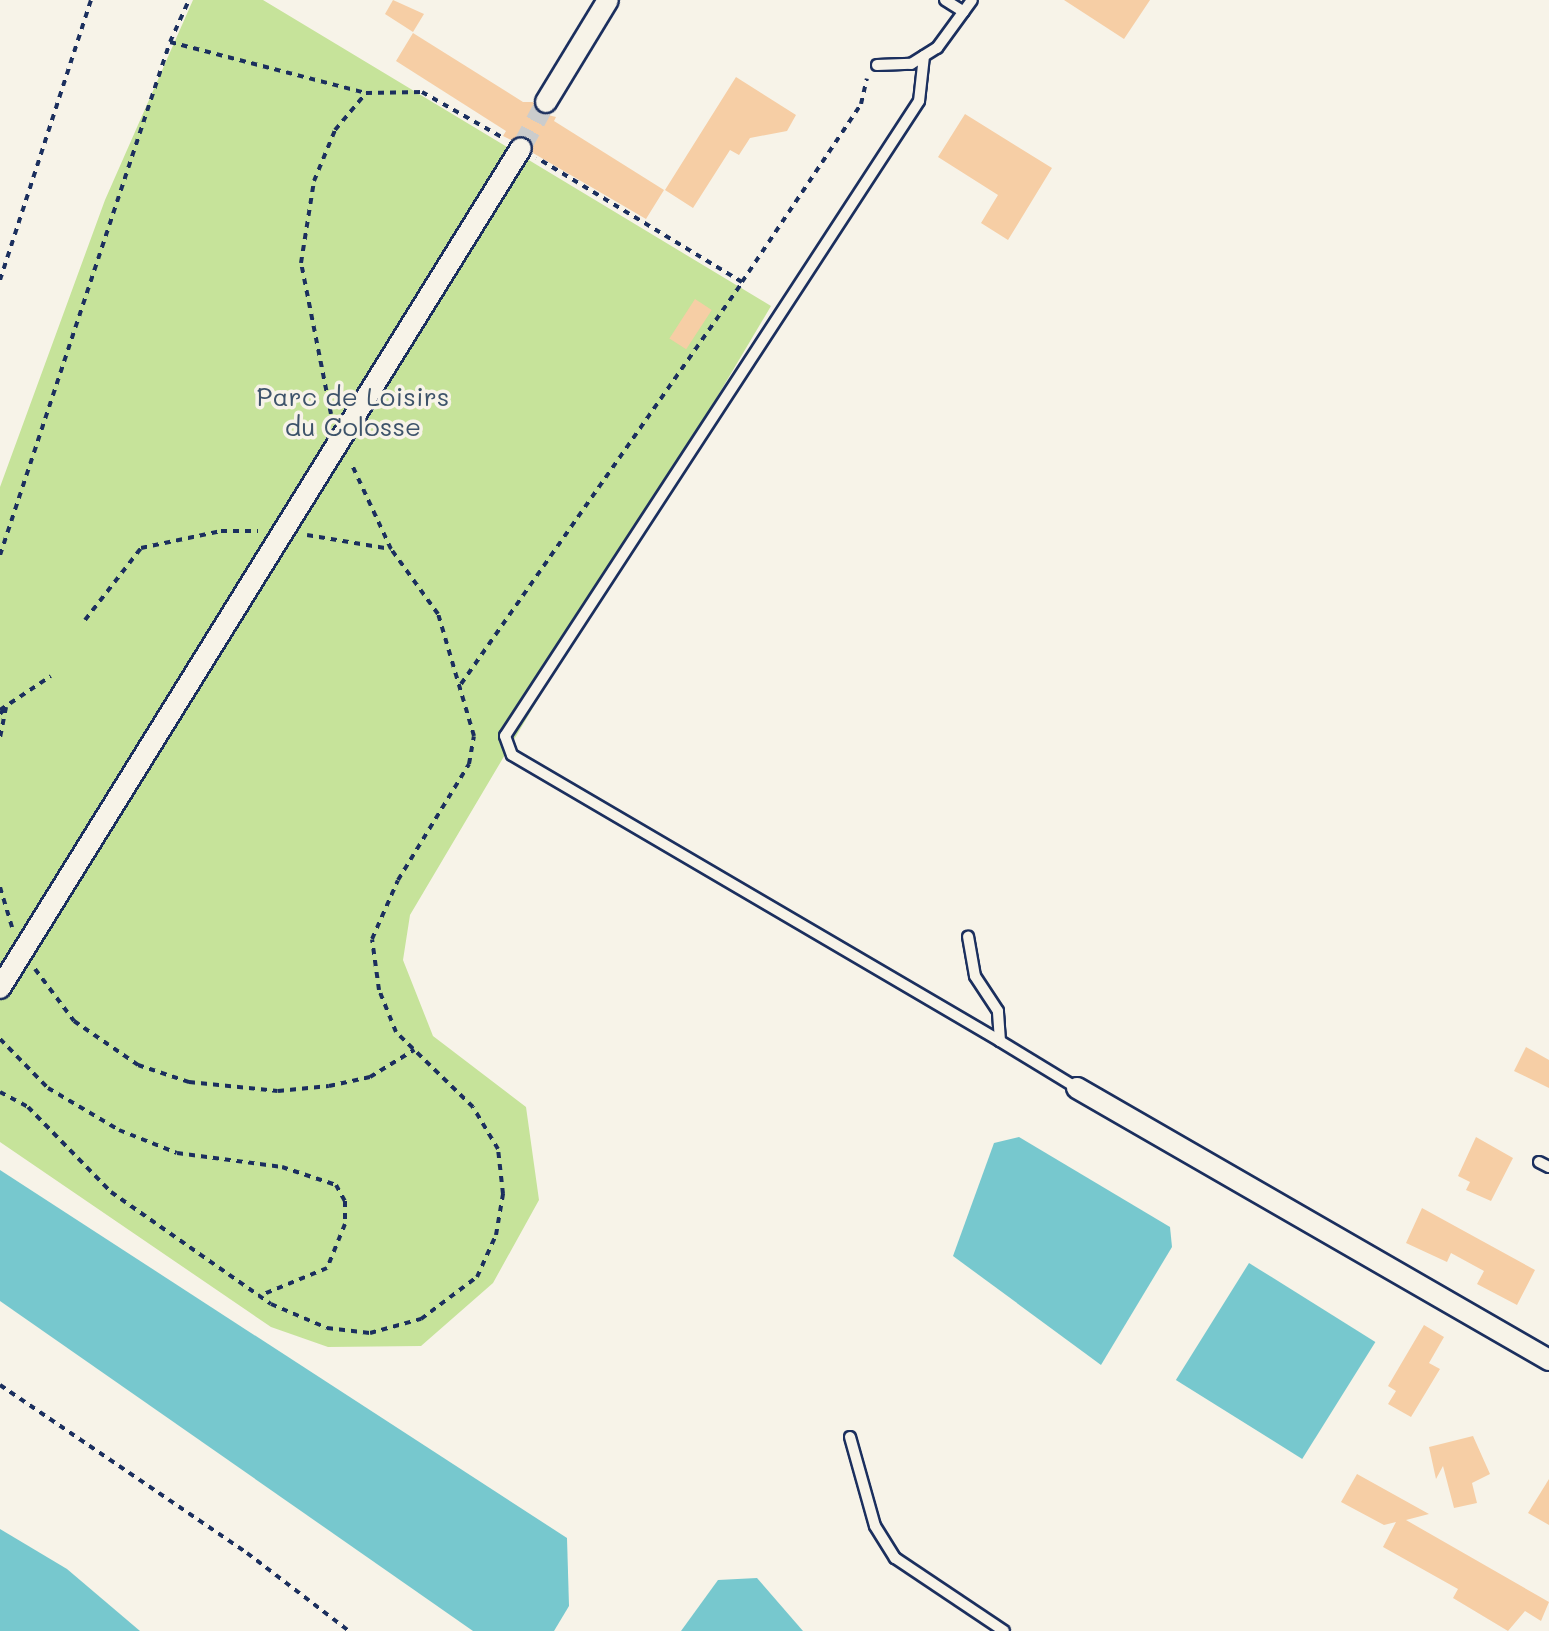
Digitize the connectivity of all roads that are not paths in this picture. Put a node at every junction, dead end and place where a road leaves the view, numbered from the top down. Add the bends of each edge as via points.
1 (608, 0) edge
2 (945, 0) edge
3 (972, 0) edge
4 (964, 12) junction
5 (924, 56) junction
6 (877, 65) dead end
7 (546, 102) tunnel mouth
8 (521, 148) tunnel mouth
9 (968, 937) dead end
10 (0, 988) edge
11 (1000, 1041) junction
12 (1077, 1088) joint
13 (1549, 1360) edge
14 (850, 1437) dead end
15 (1004, 1631) edge

1 - 7 street
2 - 4 lane
3 - 4 lane
4 - 5 lane
5 - 6 lane via 911,64
5 - 11 lane via 919,101 505,736 512,755
8 - 10 street
9 - 11 lane via 975,976 998,1011
11 - 12 lane
12 - 13 street
14 - 15 lane via 875,1526 895,1558

